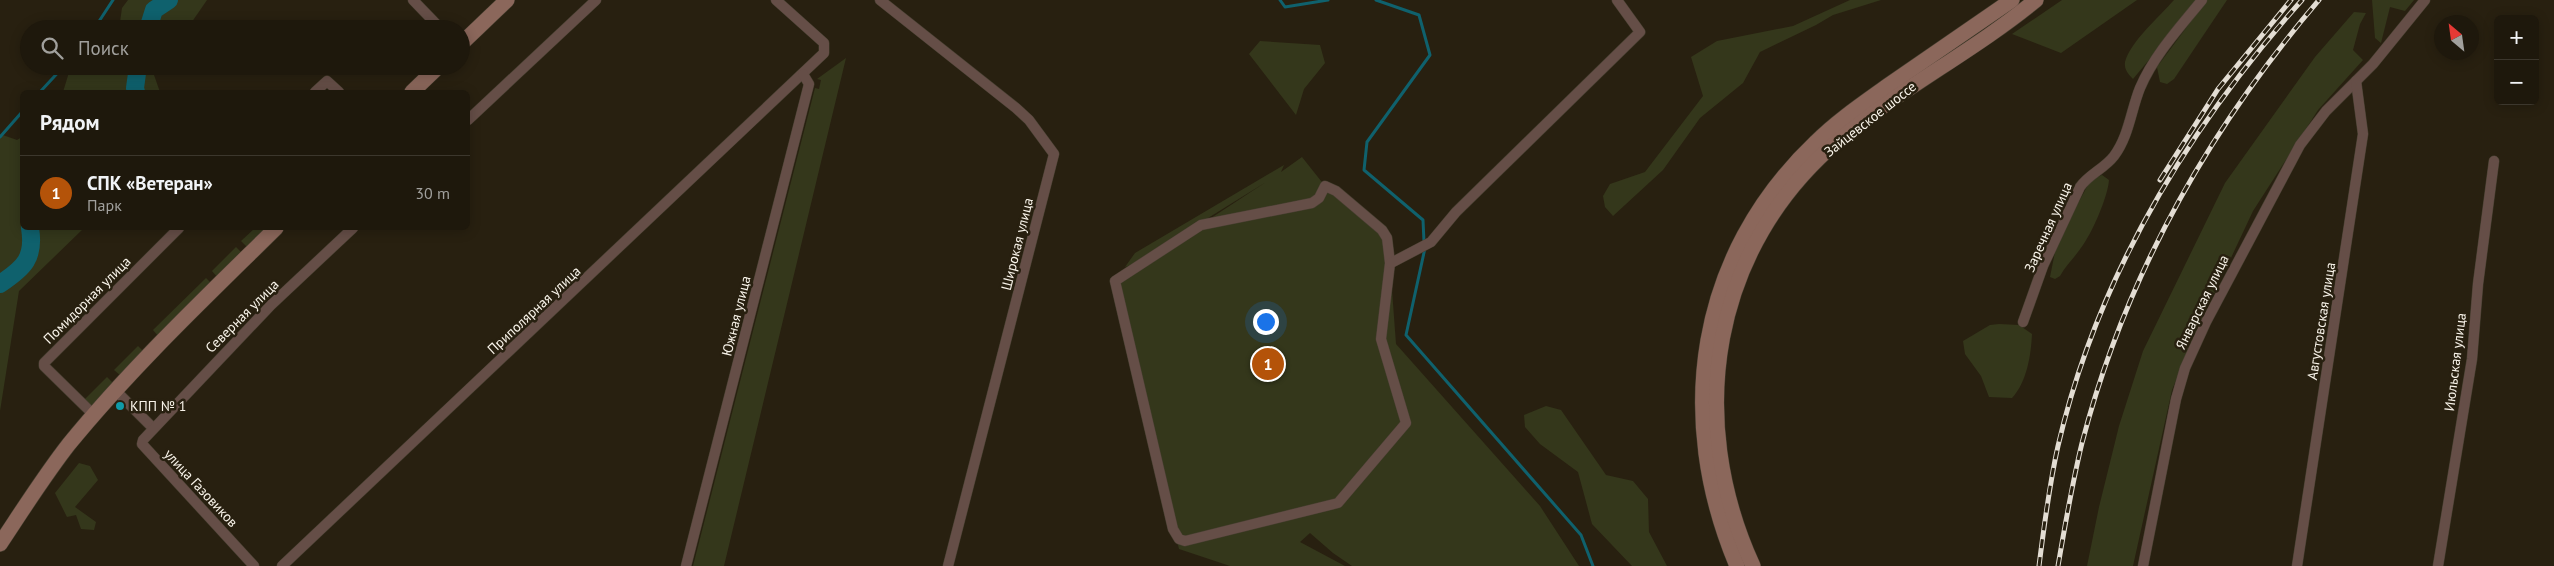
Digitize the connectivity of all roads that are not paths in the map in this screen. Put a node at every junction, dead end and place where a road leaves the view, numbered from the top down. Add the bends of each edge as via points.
1 (413, 0) edge
2 (507, 0) edge
3 (596, 0) edge
4 (776, 0) edge
5 (880, 0) edge
6 (1617, 0) edge
7 (2012, 0) edge
8 (2202, 0) edge
9 (2425, 0) edge
10 (2033, 3) edge
11 (432, 20) edge
12 (470, 35) edge
13 (803, 74) junction
14 (430, 75) edge
15 (2356, 81) junction
16 (317, 90) edge
17 (337, 90) edge
18 (414, 90) edge
19 (470, 118) edge
20 (2494, 162) dead end
21 (178, 230) edge
22 (274, 230) edge
23 (351, 230) edge
24 (1390, 263) junction
25 (2023, 322) dead end
26 (116, 391) junction
27 (94, 415) junction
28 (153, 428) junction
29 (0, 544) edge
30 (254, 566) edge
31 (282, 566) edge
32 (686, 566) edge
33 (948, 566) edge
34 (1737, 566) edge
35 (1753, 566) edge
36 (2143, 566) edge
37 (2297, 566) edge
38 (2438, 566) edge

1 - 11 street
2 - 12 main road
3 - 19 street
4 - 13 street, Приполярная улица via 826,48
5 - 33 street, Широкая улица via 1016,108 1054,154
6 - 24 street via 1640,32 1456,212 1437,237
7 - 34 main road, Зайцевское шоссе via 1868,100 1817,141 1770,193 1732,258 1710,326 1701,405 1704,450 1712,492
8 - 25 street, Заречная улица via 2152,65 2114,156 2086,178 2080,187 2043,266
9 - 15 street, Январская улица
10 - 35 main road, Зайцевское шоссе via 1894,98 1838,141 1787,196 1753,249 1727,316 1715,402 1722,468 1734,518
13 - 31 street, Приполярная улица
13 - 32 street, Южная улица via 809,84
14 - 18 main road
15 - 36 street, Январская улица via 2326,111 2296,151 2237,260 2185,368 2173,410
15 - 37 street, Августовская улица via 2363,134
16 - 17 street via 327,81
20 - 38 street, Июльская улица via 2472,359
21 - 27 street, Помидорная улица via 46,360 44,366
22 - 26 main road
23 - 28 street, Северная улица via 264,312
24 - 24 street via 1382,230 1336,191 1325,186 1319,198 1312,203 1200,225 1115,281 1173,529 1179,539 1185,541 1338,503 1406,423 1381,339
26 - 27 main road
26 - 28 street
27 - 29 main road via 60,456
28 - 30 street, улица Газовиков via 142,444

